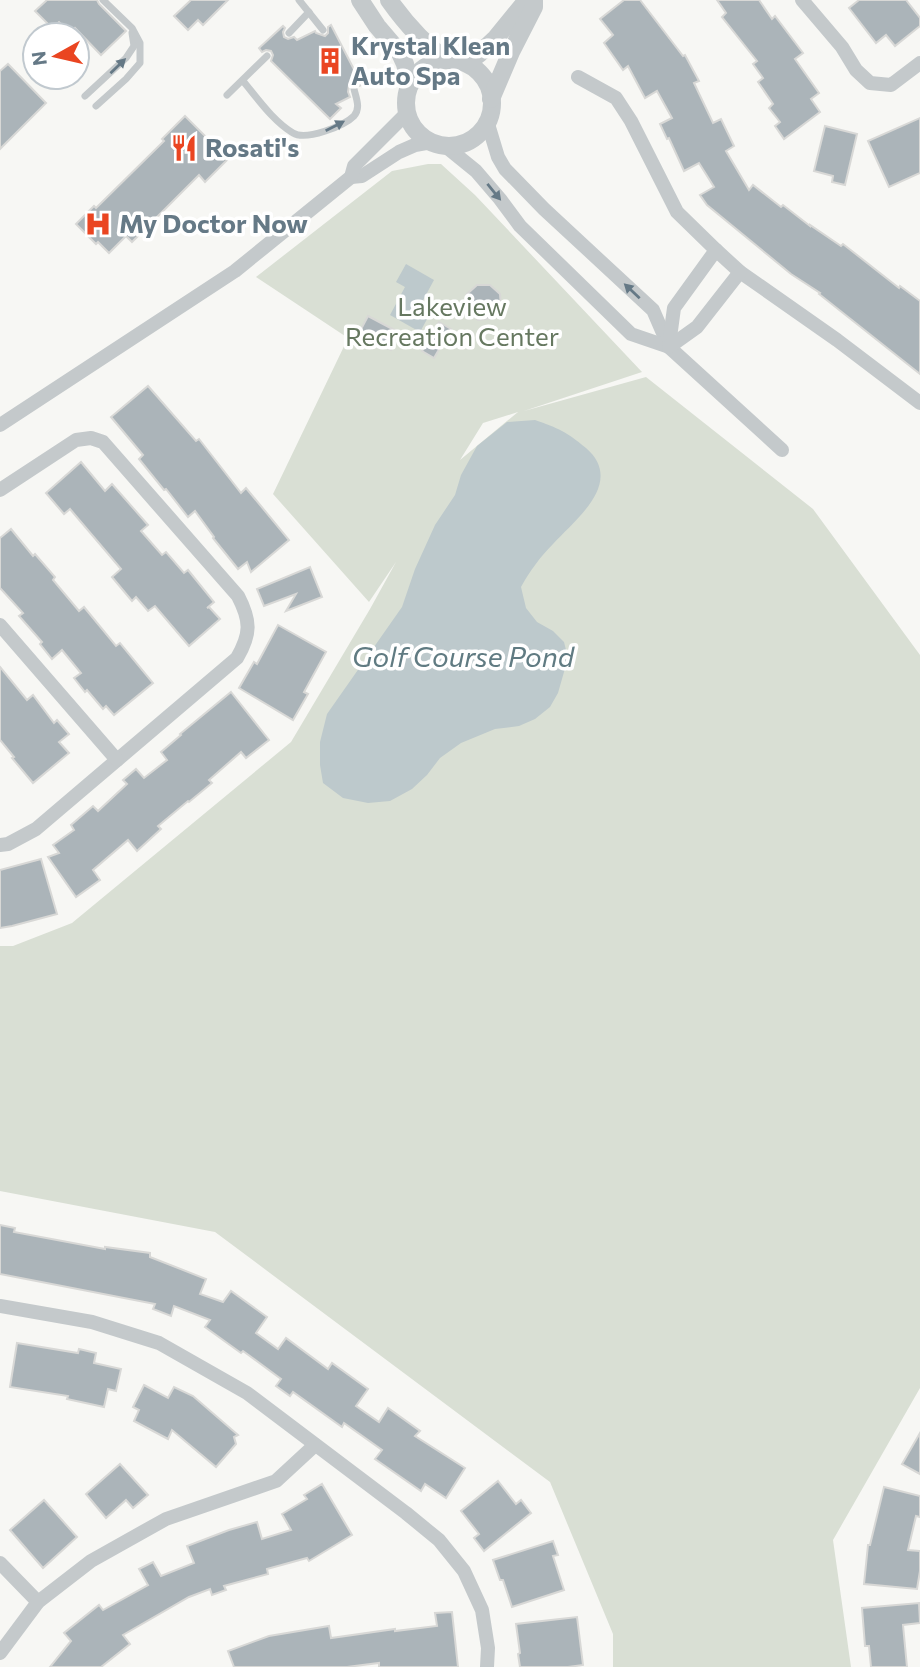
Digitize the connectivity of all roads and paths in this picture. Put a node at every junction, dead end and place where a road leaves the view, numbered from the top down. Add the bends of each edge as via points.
1 (103, 0) edge
2 (299, 0) edge
3 (360, 0) edge
4 (389, 0) edge
5 (527, 0) edge
6 (534, 0) edge
7 (802, 0) edge
8 (309, 12) junction
9 (132, 28) junction
10 (323, 30) dead end
11 (289, 33) dead end
12 (267, 57) dead end
13 (446, 60) junction
14 (467, 63) junction
15 (920, 63) edge
16 (578, 77) dead end
17 (243, 81) junction
18 (410, 84) junction
19 (354, 89) dead end
20 (227, 95) dead end
21 (85, 96) dead end
22 (491, 99) junction
23 (96, 106) dead end
24 (408, 112) junction
25 (488, 124) junction
26 (438, 143) junction
27 (351, 177) junction
28 (716, 250) junction
29 (740, 272) junction
30 (669, 347) junction
31 (920, 403) edge
32 (0, 425) edge
33 (782, 450) dead end
34 (0, 490) edge
35 (0, 625) edge
36 (117, 760) junction
37 (0, 845) edge
38 (0, 1306) edge
39 (315, 1445) junction
40 (0, 1563) edge
41 (38, 1602) junction
42 (0, 1653) edge
43 (487, 1667) edge

1 - 9 lane
2 - 8 lane
3 - 18 street via 400,53
4 - 13 street via 413,32
5 - 14 street via 496,38
6 - 22 street
7 - 15 street via 870,83 891,85
8 - 10 lane
8 - 11 lane
21 -> 9 lane via 126,58 134,46
9 - 23 lane via 141,43 140,63
12 - 17 lane
13 - 14 street
13 - 18 street via 427,66
14 - 22 street via 484,78
16 - 28 street via 617,98 677,212
17 -> 19 lane via 296,136 314,135 354,115 358,106
17 - 20 lane
18 - 24 street
22 - 25 street
24 - 26 street via 421,135
24 - 27 street via 354,166
25 - 26 street via 467,142
30 -> 25 street via 653,310 505,169
26 - 27 street via 415,145 362,176
26 -> 30 street via 476,171 520,226 631,334
27 - 32 street via 235,271
28 - 29 street
28 - 30 street via 674,308
29 - 30 street via 697,327
29 - 31 street
30 - 33 street
34 - 36 street via 76,440 103,442 246,610 249,627 237,658
35 - 36 street
36 - 37 street via 36,829
38 - 39 street via 92,1322 159,1343 247,1393
39 - 41 street via 276,1481 166,1519 91,1561
39 - 43 street via 439,1540 464,1571 482,1610
40 - 41 street
41 - 42 street

